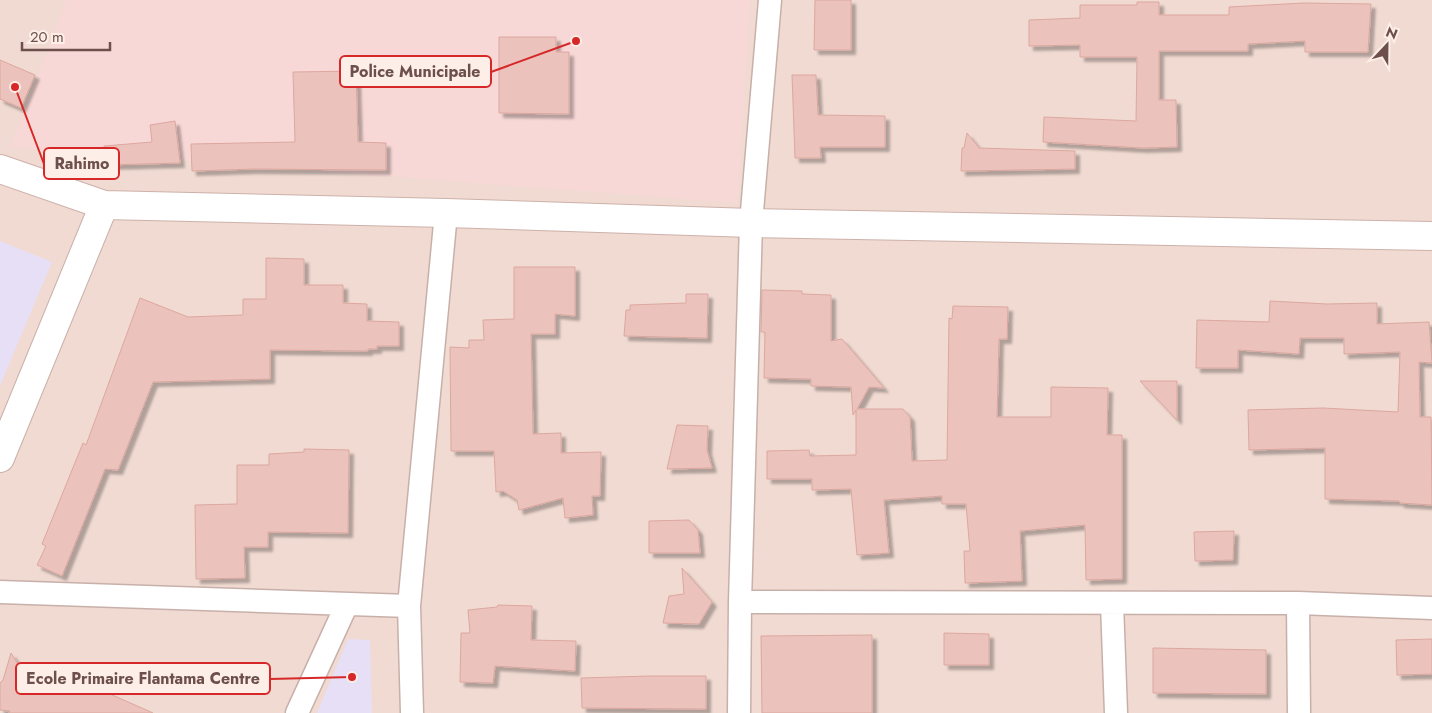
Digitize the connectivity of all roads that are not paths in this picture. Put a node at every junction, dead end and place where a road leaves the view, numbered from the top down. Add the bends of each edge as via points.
1 (770, 0) edge
2 (0, 169) edge
3 (104, 205) junction
4 (446, 213) junction
5 (752, 223) junction
6 (1432, 236) edge
7 (0, 458) edge
8 (0, 592) edge
9 (740, 602) junction
10 (1112, 603) junction
11 (1298, 603) junction
12 (347, 604) junction
13 (409, 606) junction
14 (1432, 608) edge
15 (297, 713) edge
16 (412, 713) edge
17 (739, 713) edge
18 (1116, 713) edge
19 (1300, 713) edge

1 - 5 street
2 - 3 main road
3 - 4 main road
3 - 7 main road
4 - 5 main road
4 - 13 street
5 - 6 main road
5 - 9 street
8 - 12 street
9 - 10 street
9 - 17 street
10 - 11 street
10 - 18 street
11 - 14 street
11 - 19 street
12 - 13 street
12 - 15 street
13 - 16 street

